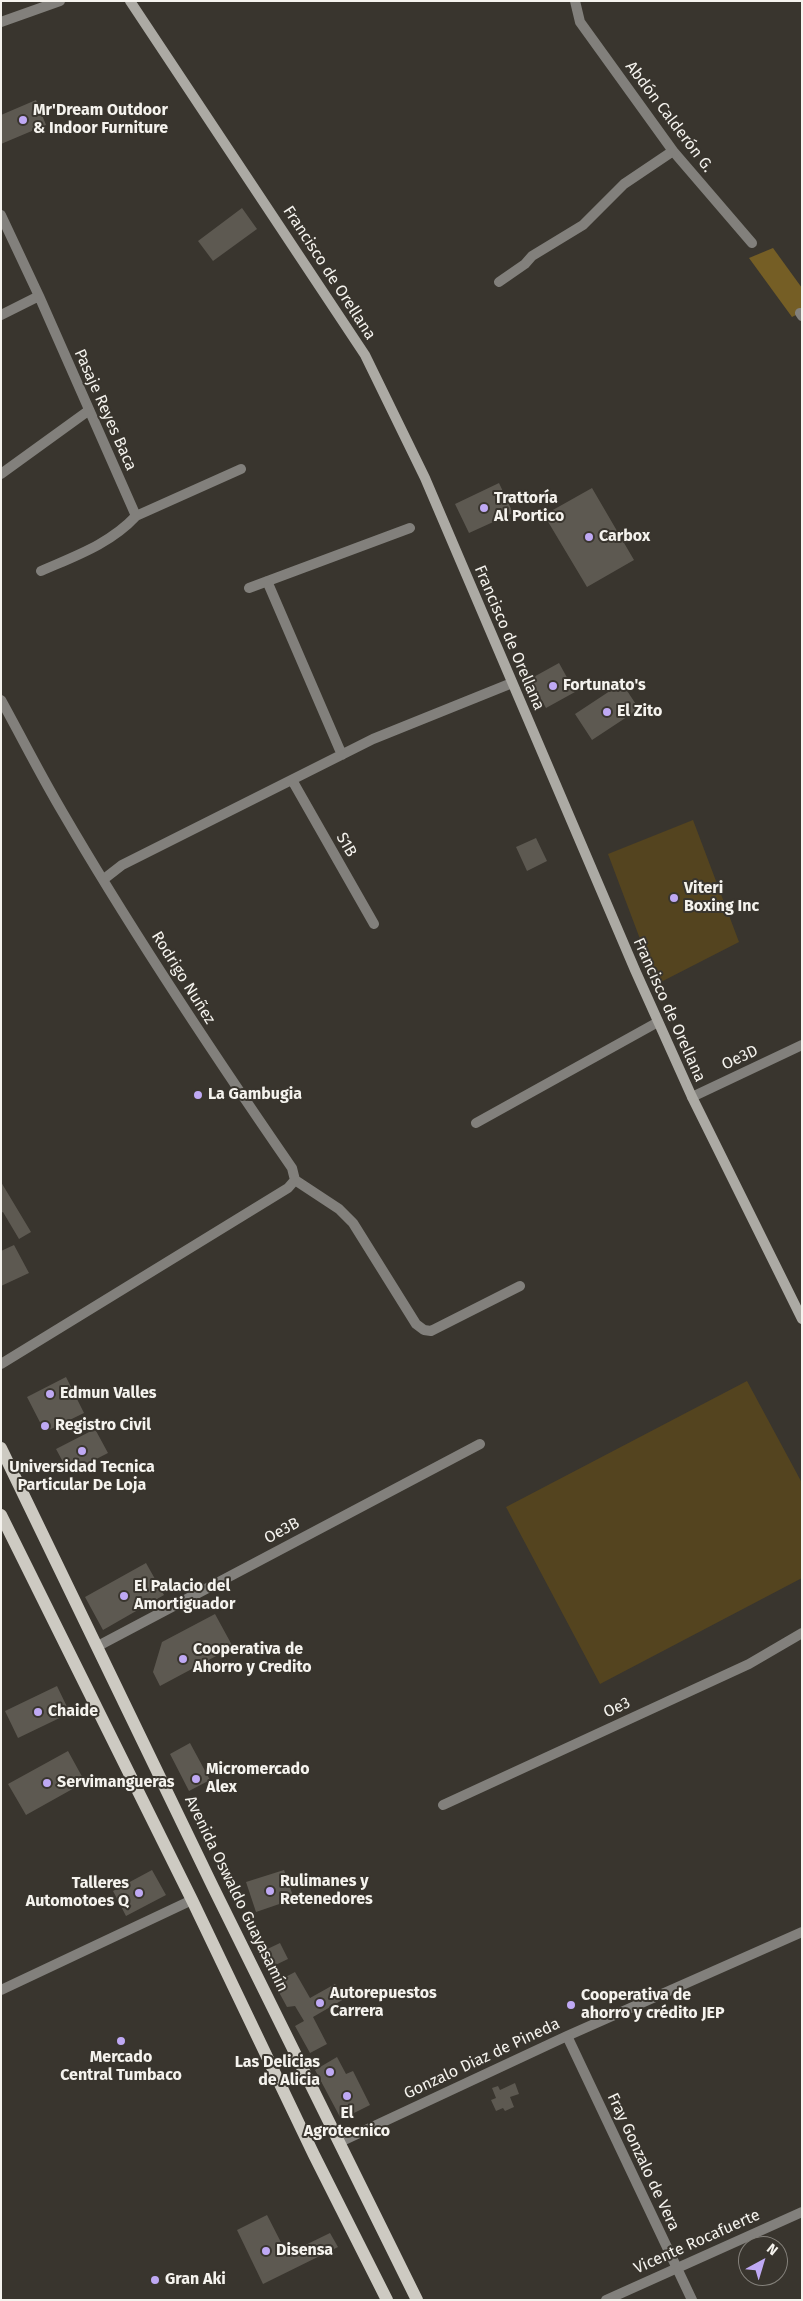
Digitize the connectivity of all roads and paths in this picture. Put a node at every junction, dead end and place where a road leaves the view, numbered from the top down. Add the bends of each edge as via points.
1 (60, 1) edge
2 (130, 1) edge
3 (575, 1) edge
4 (1, 22) edge
5 (673, 151) junction
6 (1, 215) edge
7 (752, 243) dead end
8 (498, 282) dead end
9 (40, 296) junction
10 (1, 315) edge
11 (88, 411) junction
12 (241, 469) dead end
13 (1, 474) edge
14 (136, 516) junction
15 (410, 528) dead end
16 (41, 571) dead end
17 (267, 581) junction
18 (249, 588) dead end
19 (512, 683) junction
20 (1, 700) edge
21 (342, 755) junction
22 (292, 780) junction
23 (104, 879) junction
24 (374, 924) dead end
25 (658, 1022) junction
26 (802, 1045) edge
27 (692, 1097) junction
28 (476, 1123) dead end
29 (295, 1180) junction
30 (520, 1286) dead end
31 (802, 1319) edge
32 (1, 1364) edge
33 (480, 1444) dead end
34 (1, 1448) edge
35 (1, 1515) edge
36 (802, 1633) edge
37 (98, 1646) junction
38 (443, 1805) dead end
39 (192, 1900) junction
40 (802, 1932) edge
41 (1, 1990) edge
42 (567, 2036) junction
43 (340, 2142) junction
44 (802, 2212) edge
45 (676, 2267) junction
46 (387, 2300) edge
47 (417, 2300) edge
48 (606, 2300) edge
49 (692, 2300) edge

1 - 4 street
2 - 19 street, Francisco de Orellana via 365,355 425,478
3 - 5 street, Abdón Calderón G. via 580,22
5 - 7 street, Abdón Calderón G.
5 - 8 street via 624,184 583,225 532,256
6 - 9 street, Pasaje Reyes Baca
9 - 10 street
9 - 11 street, Pasaje Reyes Baca
11 - 13 street
11 - 14 street, Pasaje Reyes Baca
12 - 14 street
14 - 16 street via 122,532 110,539
15 - 17 street
17 - 18 street
17 - 21 street
19 - 21 street via 373,739
19 - 25 street, Francisco de Orellana
20 - 23 street, Rodrigo Nuñez via 63,813
21 - 22 street
22 - 23 street via 122,865
22 - 24 street, S1B
23 - 29 street, Rodrigo Nuñez via 204,1041 292,1168
25 - 27 street, Francisco de Orellana
25 - 28 street
26 - 27 street, Oe3D
27 - 31 street, Francisco de Orellana
29 - 30 street via 339,1209 353,1224 416,1324 424,1330 431,1331
29 - 32 street via 288,1188
33 - 37 street, Oe3B
34 - 37 main road, Avenida Oswaldo Guayasamín
35 - 39 main road
36 - 38 street, Oe3 via 749,1664
37 - 43 main road, Avenida Oswaldo Guayasamín
39 - 41 street
39 - 46 main road
40 - 42 street, Gonzalo Diaz de Pineda
42 - 43 street, Gonzalo Diaz de Pineda
42 - 45 street, Fray Gonzalo de Vera
43 - 47 main road, Avenida Oswaldo Guayasamín
44 - 45 street, Vicente Rocafuerte
45 - 48 street, Vicente Rocafuerte
45 - 49 street, Fray Gonzalo de Vera

